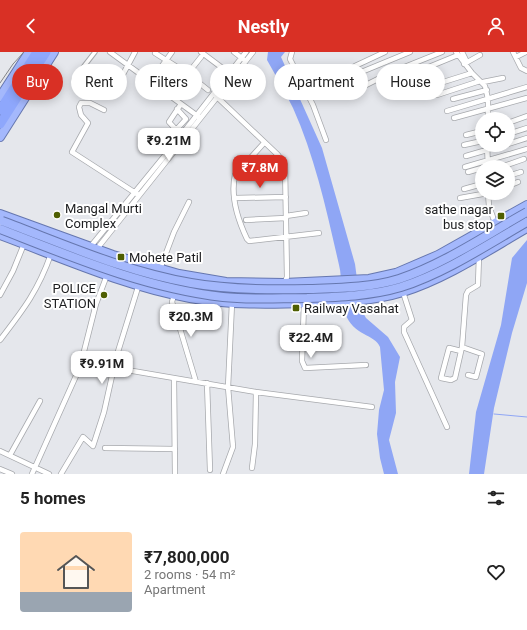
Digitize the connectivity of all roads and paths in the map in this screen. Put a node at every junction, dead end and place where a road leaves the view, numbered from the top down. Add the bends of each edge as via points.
1 (29, 52) edge
2 (37, 52) edge
3 (46, 52) edge
4 (54, 52) edge
5 (95, 52) edge
6 (110, 52) edge
7 (135, 52) edge
8 (172, 52) edge
9 (234, 52) edge
10 (246, 52) edge
11 (253, 52) edge
12 (292, 52) edge
13 (385, 52) edge
14 (410, 52) edge
15 (442, 52) edge
16 (513, 52) edge
17 (526, 52) edge
18 (155, 53) dead end
19 (458, 53) edge
20 (201, 54) edge
21 (480, 55) dead end
22 (516, 57) junction
23 (243, 59) junction
24 (166, 60) junction
25 (465, 63) junction
26 (86, 64) edge
27 (126, 64) edge
28 (163, 64) edge
29 (172, 64) edge
30 (194, 64) edge
31 (216, 64) edge
32 (238, 64) edge
33 (239, 64) edge
34 (359, 64) edge
35 (433, 64) edge
36 (127, 65) joint
37 (368, 69) edge
38 (135, 71) edge
39 (527, 71) edge
40 (472, 73) junction
41 (503, 78) dead end
42 (445, 82) edge
43 (482, 82) junction
44 (368, 84) edge
45 (202, 85) edge
46 (527, 87) edge
47 (208, 90) dead end
48 (487, 90) junction
49 (445, 93) edge
50 (0, 97) edge
51 (527, 98) edge
52 (453, 99) dead end
53 (488, 99) junction
54 (176, 100) edge
55 (212, 100) edge
56 (219, 100) edge
57 (181, 104) junction
58 (177, 109) junction
59 (488, 109) junction
60 (0, 110) edge
61 (104, 110) dead end
62 (447, 111) dead end
63 (527, 116) edge
64 (198, 117) junction
65 (454, 118) dead end
66 (515, 120) edge
67 (0, 124) edge
68 (527, 128) edge
69 (176, 130) junction
70 (515, 132) edge
71 (475, 133) edge
72 (181, 135) junction
73 (466, 135) dead end
74 (0, 137) edge
75 (527, 138) edge
76 (326, 140) dead end
77 (179, 142) junction
78 (515, 142) edge
79 (264, 143) junction
80 (475, 143) edge
81 (464, 145) dead end
82 (527, 149) edge
83 (476, 152) edge
84 (466, 156) dead end
85 (524, 159) dead end
86 (491, 160) edge
87 (515, 162) edge
88 (475, 164) edge
89 (465, 167) dead end
90 (286, 170) junction
91 (475, 170) edge
92 (468, 172) dead end
93 (521, 172) dead end
94 (154, 173) junction
95 (515, 174) edge
96 (235, 175) junction
97 (518, 182) dead end
98 (515, 183) edge
99 (475, 186) edge
100 (464, 189) dead end
101 (134, 192) junction
102 (475, 195) edge
103 (139, 196) junction
104 (286, 197) junction
105 (235, 198) junction
106 (460, 198) dead end
107 (489, 200) edge
108 (189, 202) dead end
109 (527, 204) edge
110 (527, 212) edge
111 (306, 213) dead end
112 (286, 217) junction
113 (1, 218) edge
114 (246, 220) dead end
115 (527, 222) edge
116 (495, 223) junction
117 (0, 229) edge
118 (524, 230) edge
119 (319, 233) dead end
120 (0, 235) edge
121 (286, 236) junction
122 (24, 244) junction
123 (94, 248) junction
124 (51, 254) junction
125 (438, 255) junction
126 (479, 256) junction
127 (84, 267) junction
128 (160, 269) junction
129 (448, 273) junction
130 (107, 275) junction
131 (284, 283) junction
132 (139, 284) junction
133 (402, 292) junction
134 (174, 294) junction
135 (0, 295) edge
136 (232, 303) junction
137 (304, 303) junction
138 (282, 304) junction
139 (0, 340) edge
140 (461, 349) junction
141 (366, 365) dead end
142 (128, 370) dead end
143 (468, 376) dead end
144 (174, 378) junction
145 (196, 382) junction
146 (207, 384) junction
147 (229, 388) junction
148 (256, 392) junction
149 (40, 401) dead end
150 (372, 407) dead end
151 (447, 427) dead end
152 (105, 448) dead end
153 (175, 449) junction
154 (0, 451) edge
155 (10, 455) junction
156 (35, 468) junction
157 (252, 468) dead end
158 (0, 469) edge
159 (210, 470) dead end
160 (12, 474) edge
161 (32, 474) edge
162 (49, 474) edge
163 (61, 474) edge
164 (175, 474) edge
165 (223, 474) edge

1 - 50 highway
2 - 60 highway
3 - 67 highway
4 - 74 highway
5 - 26 street
6 - 27 street
7 - 36 street
8 - 24 street
9 - 23 street
10 - 23 street
11 - 23 street
12 - 76 street via 290,59 313,105
13 - 34 street
14 - 37 street
15 - 44 street
16 - 22 street
17 - 22 street
18 - 24 street
19 - 25 street
19 - 35 street
20 - 30 street
20 - 31 street
21 - 25 street
22 - 39 street via 521,68
23 - 32 street
23 - 33 street
24 - 28 street
24 - 29 street
25 - 40 street
36 - 38 street
40 - 42 street
40 - 43 street
41 - 43 street
43 - 48 street
43 - 49 street
45 - 47 street
46 - 53 street
48 - 52 street
48 - 53 street
51 - 59 street
53 - 59 street
53 - 62 street
54 - 57 street
55 - 64 street
56 - 79 street
57 - 58 street
57 - 64 street
58 - 69 street via 169,122
58 - 69 street via 186,119
59 - 65 street
61 - 101 street via 90,102 81,103 81,115 88,124 72,152
63 - 66 street
64 - 72 street
64 - 77 street
68 - 70 street
69 - 72 street
71 - 73 street
72 - 77 street
75 - 78 street
77 - 94 street
79 - 90 street via 278,155
79 - 96 street
80 - 81 street
82 - 86 street
83 - 84 street
85 - 87 street
88 - 89 street
90 - 96 street
90 - 104 street
91 - 92 street
93 - 95 street
94 - 101 street
94 - 103 street
96 - 105 street
97 - 98 street
99 - 100 street
101 - 103 street
101 - 123 street
102 - 106 street
103 - 123 street
104 - 105 street
104 - 112 street
105 - 121 street via 236,218 249,241
107 - 116 street
108 - 128 street
109 - 116 highway
110 - 113 highway, bridge via 441,260 398,279 370,285 283,290 225,288 178,281 111,262
111 - 112 street
112 - 114 street
112 - 121 street
113 - 123 highway
115 - 117 highway, bridge via 445,268 401,287 370,294 283,298 224,297 175,289 109,270
116 - 125 highway
118 - 126 highway
119 - 121 street
120 - 122 highway
121 - 131 street via 287,277
122 - 124 highway
122 - 135 street
123 - 127 street
123 - 128 highway
124 - 127 highway
124 - 139 street via 43,277 32,296
125 - 129 highway
125 - 131 highway via 396,273 369,278
126 - 129 highway
126 - 140 street via 478,285 468,291 466,296
127 - 130 highway
128 - 131 highway via 226,282
129 - 133 highway
130 - 132 highway
130 - 156 street via 96,304 80,367
131 - 138 street
132 - 134 highway
132 - 163 street via 119,345 104,412 93,446 82,437
133 - 137 highway via 370,299
133 - 151 street via 412,320 404,327 404,332
134 - 136 highway
134 - 145 street via 172,302
136 - 138 highway
136 - 147 street
137 - 138 highway
137 - 141 street via 302,361 305,368
140 - 140 street via 455,378 441,378 449,348
140 - 143 street via 482,354 476,377
142 - 144 street
144 - 145 street
144 - 153 street
145 - 146 street
146 - 147 street
146 - 159 street
147 - 148 street
147 - 165 street via 233,447
148 - 150 street
148 - 157 street
149 - 155 street
152 - 153 street
153 - 164 street
154 - 155 street
155 - 156 street
156 - 161 street
156 - 162 street
158 - 160 street

